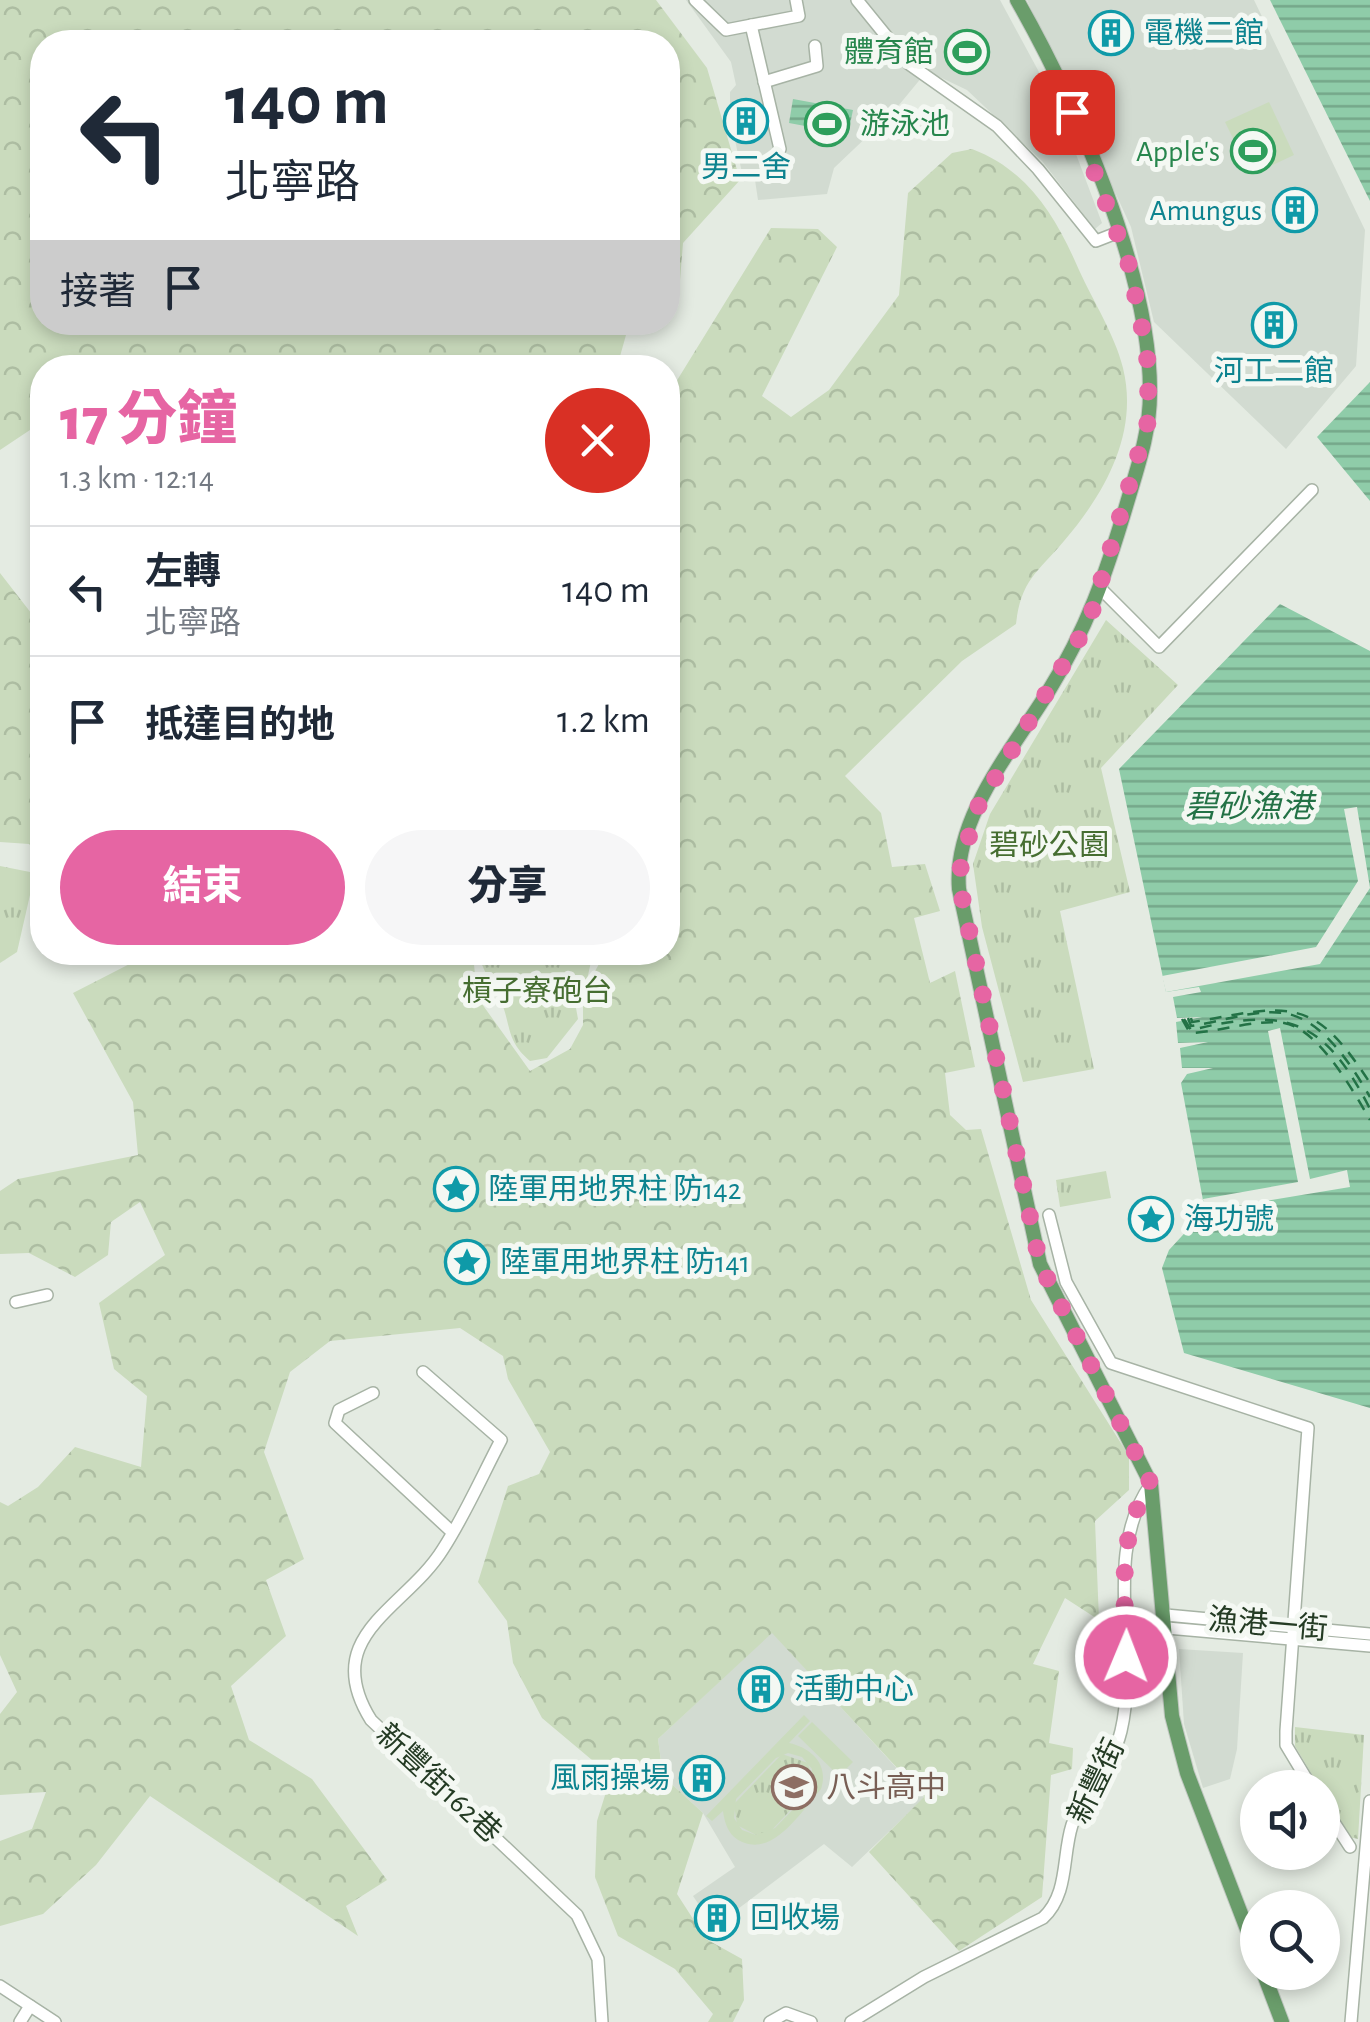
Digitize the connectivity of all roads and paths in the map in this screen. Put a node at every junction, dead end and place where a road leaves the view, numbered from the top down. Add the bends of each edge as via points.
1 (694, 0) edge
2 (796, 0) edge
3 (856, 0) edge
4 (1017, 0) edge
5 (750, 26) junction
6 (815, 46) dead end
7 (764, 82) junction
8 (780, 150) dead end
9 (1119, 232) junction
10 (1312, 490) dead end
11 (1101, 589) junction
12 (1049, 1215) dead end
13 (47, 1294) dead end
14 (16, 1302) dead end
15 (423, 1372) dead end
16 (373, 1394) dead end
17 (1151, 1484) junction
18 (452, 1532) junction
19 (1167, 1622) junction
20 (1292, 1625) junction
21 (1370, 1634) edge
22 (1292, 1640) junction
23 (1370, 1646) edge
24 (1301, 1770) edge
25 (1370, 1800) edge
26 (1340, 1832) edge
27 (1350, 1847) dead end
28 (1240, 1909) edge
29 (0, 1986) edge
30 (1270, 1990) edge
31 (30, 2006) junction
32 (20, 2022) edge
33 (55, 2022) edge
34 (602, 2022) edge
35 (770, 2022) edge
36 (811, 2022) edge
37 (850, 2022) edge
38 (1282, 2022) edge
39 (1351, 2022) edge

1 - 5 street via 726,30
2 - 5 street via 800,16
3 - 9 street via 925,77 997,126 1096,241
4 - 9 main road via 1058,76
5 - 7 street
6 - 7 street via 816,66
7 - 8 street
9 - 11 main road via 1147,352 1150,405 1144,448
10 - 11 street via 1159,647
11 - 17 main road via 1080,640 976,810 958,878 1040,1264
12 - 20 street via 1066,1282 1110,1363 1308,1428
13 - 14 street
15 - 18 street, 新豐街162巷 via 500,1440
16 - 18 street via 339,1410 335,1423
17 - 19 main road
17 - 37 street, 新豐街 via 1126,1541 1122,1725 1105,1774 1072,1826 1056,1906
18 - 34 street, 新豐街162巷 via 433,1562 366,1631 356,1665 360,1702 577,1915 598,1959
19 - 20 street, 漁港一街
19 - 22 street, 漁港一街
19 - 28 main road via 1177,1737
20 - 21 street, 漁港一街
20 - 22 street
22 - 23 street, 漁港一街
22 - 24 street via 1286,1745
25 - 39 street
26 - 27 street
29 - 31 street
30 - 38 main road
31 - 32 street
31 - 33 street
35 - 36 street via 786,2013

